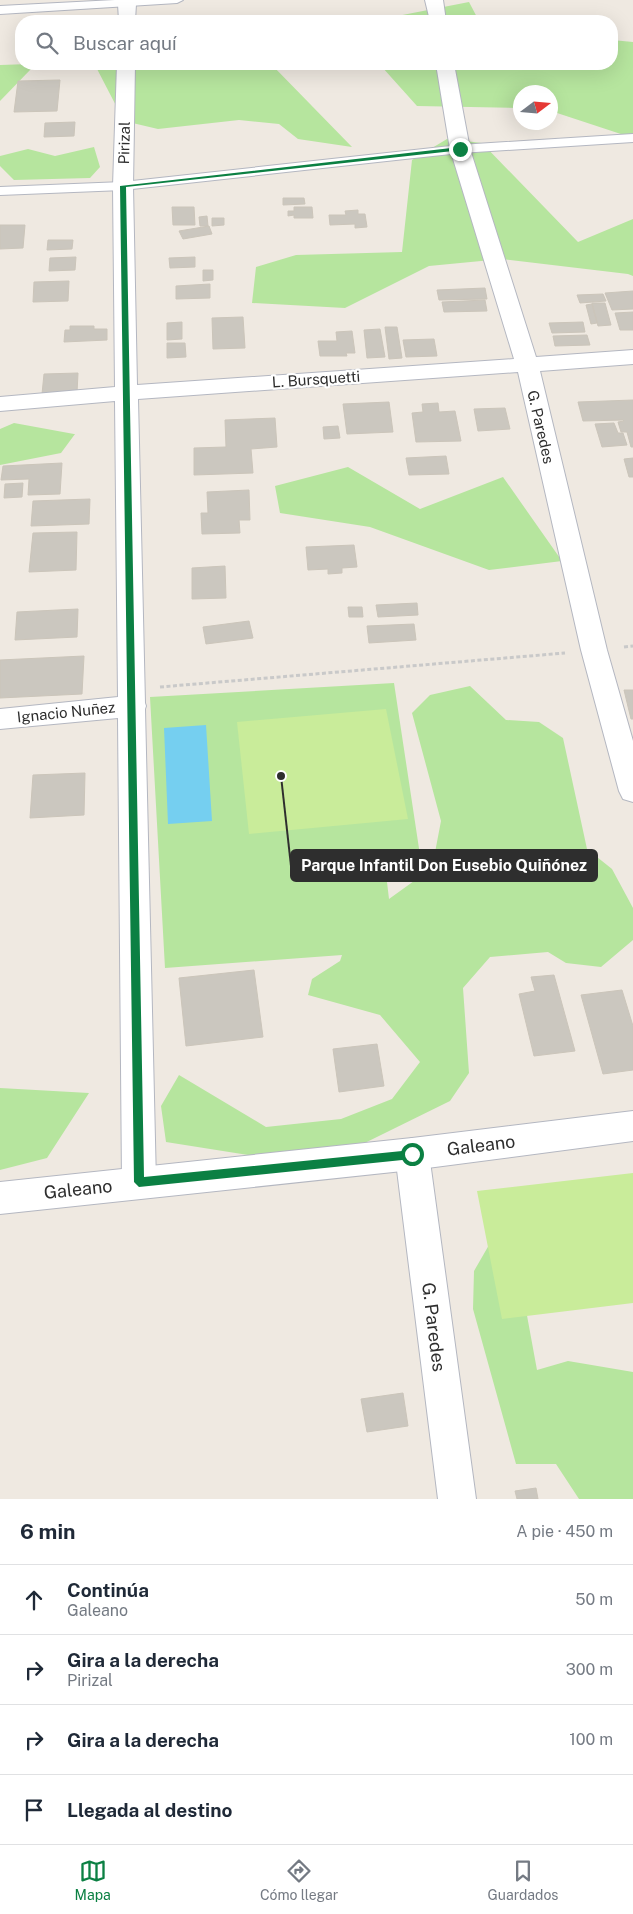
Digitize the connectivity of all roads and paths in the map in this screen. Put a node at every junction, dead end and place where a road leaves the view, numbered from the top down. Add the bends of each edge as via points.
1 (177, 0) edge
2 (434, 0) edge
3 (127, 4) junction
4 (0, 10) edge
5 (126, 15) edge
6 (437, 15) edge
7 (126, 70) edge
8 (446, 70) edge
9 (633, 138) edge
10 (460, 149) junction
11 (123, 186) junction
12 (0, 191) edge
13 (633, 357) edge
14 (527, 364) junction
15 (128, 393) junction
16 (0, 404) edge
17 (633, 646) edge
18 (594, 650) junction
19 (132, 697) junction
20 (0, 719) edge
21 (633, 791) edge
22 (633, 1126) edge
23 (412, 1154) junction
24 (139, 1182) junction
25 (0, 1198) edge
26 (457, 1499) edge

1 - 3 lane
2 - 6 street
3 - 4 lane
3 - 5 street
7 - 11 street, Pirizal
8 - 10 street, G. Paredes
9 - 10 lane
10 - 11 lane
10 - 14 street, G. Paredes
11 - 12 lane
11 - 15 street, Pirizal
13 - 14 street, L. Bursquetti
14 - 15 street, L. Bursquetti
14 - 18 street, G. Paredes
15 - 16 street, L. Bursquetti
15 - 19 street, Pirizal
17 - 18 path
18 - 19 path
18 - 21 street, G. Paredes
19 - 20 street, Ignacio Nuñez
19 - 24 street, Pirizal
22 - 23 street, Galeano
23 - 24 street, Galeano
23 - 26 street, G. Paredes
24 - 25 street, Galeano

